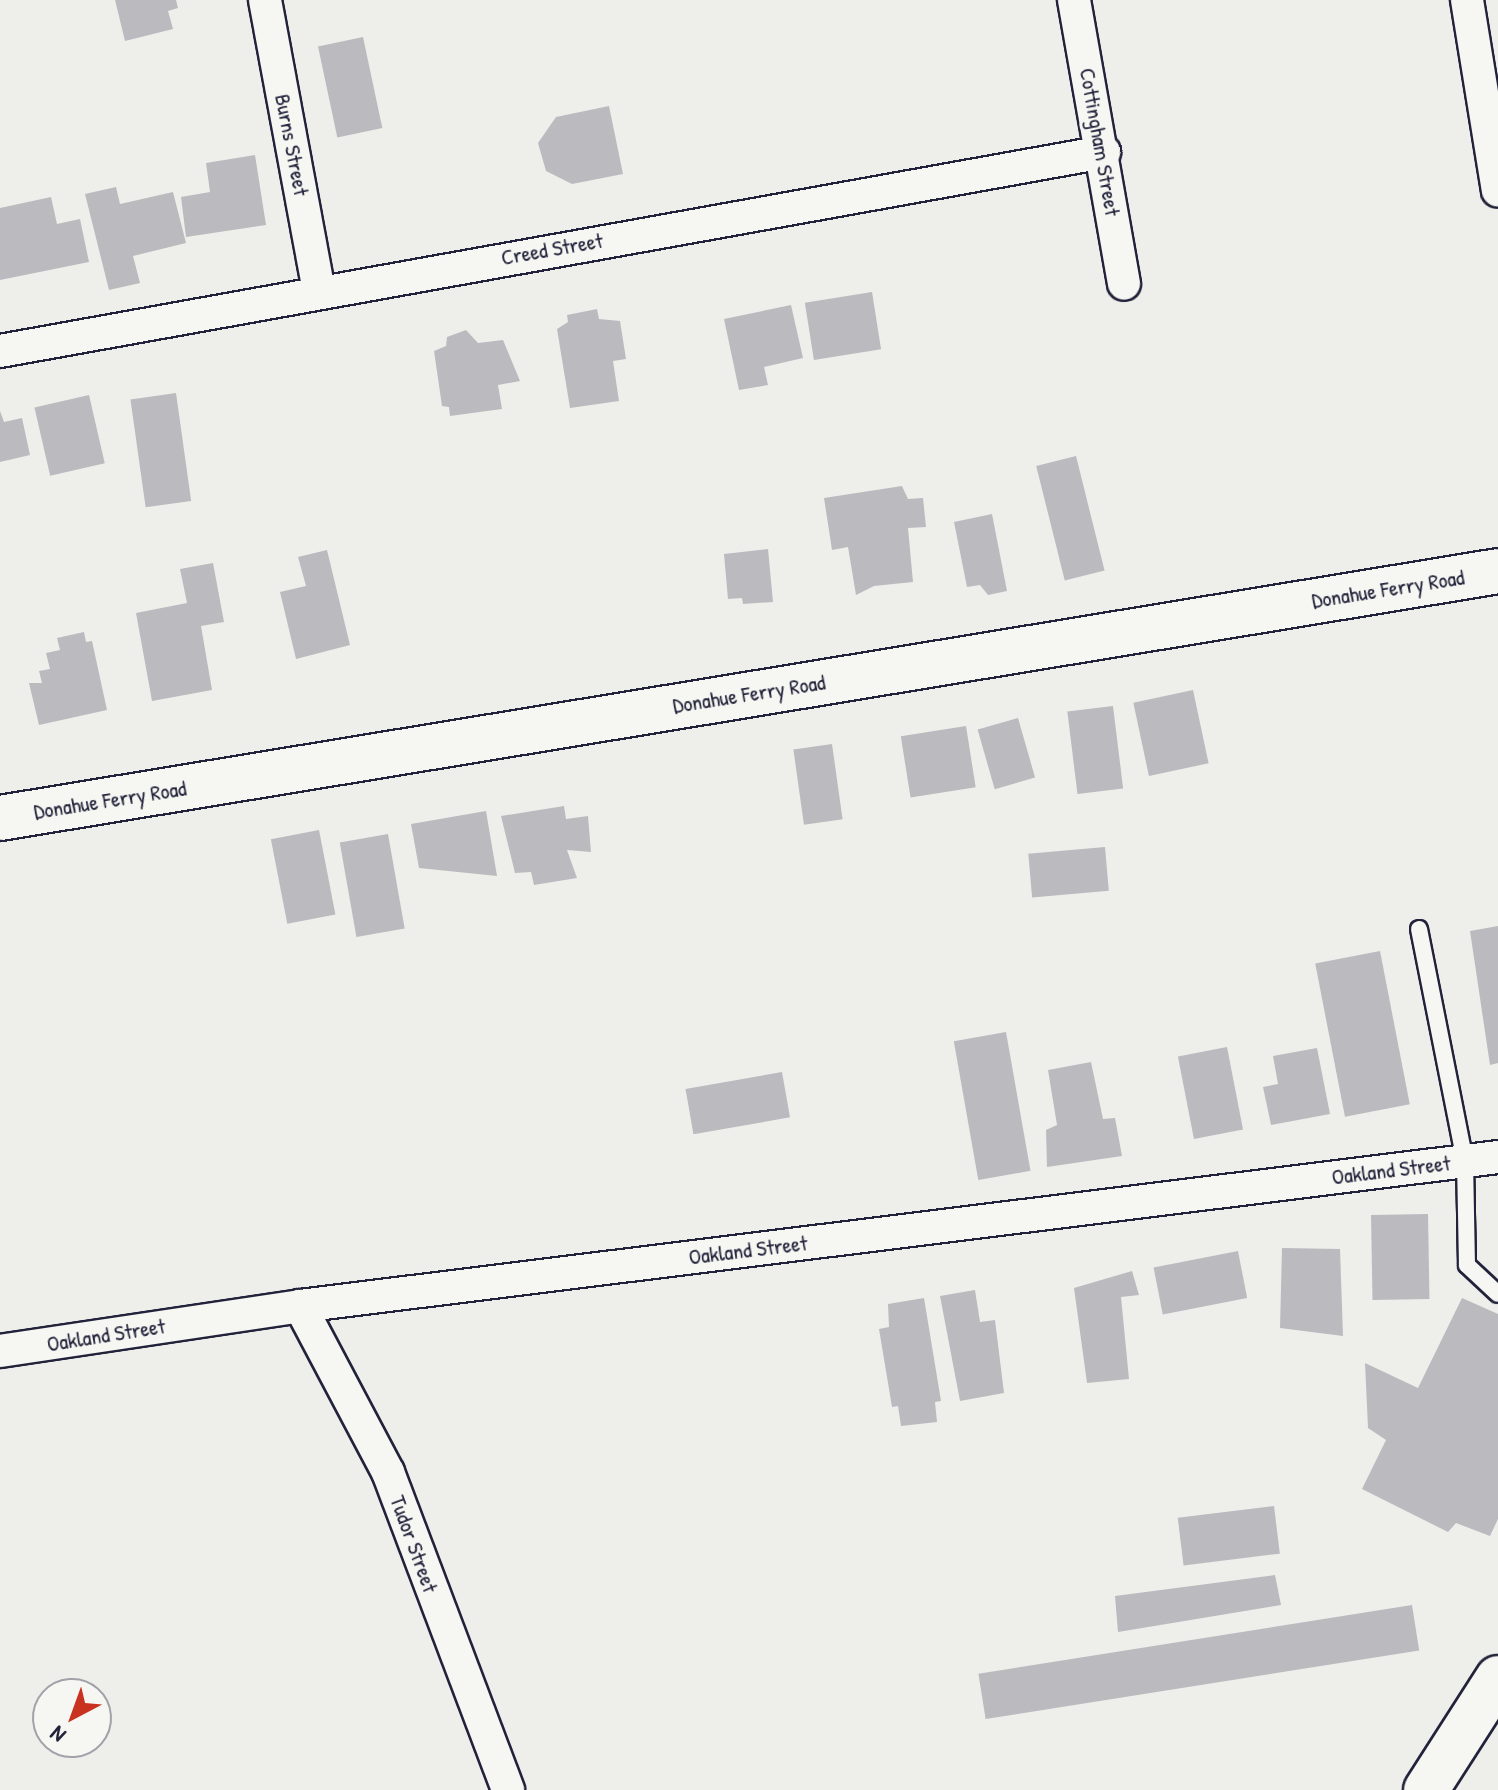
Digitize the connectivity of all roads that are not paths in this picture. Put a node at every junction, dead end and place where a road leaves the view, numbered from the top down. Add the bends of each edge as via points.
1 (265, 0) edge
2 (1074, 0) edge
3 (1467, 0) edge
4 (1104, 152) junction
5 (1498, 191) edge
6 (1124, 284) dead end
7 (319, 290) junction
8 (0, 351) edge
9 (1498, 571) edge
10 (0, 818) edge
11 (1419, 929) dead end
12 (1498, 1157) edge
13 (1465, 1161) junction
14 (1498, 1294) edge
15 (300, 1306) junction
16 (0, 1351) edge
17 (1498, 1678) edge
18 (508, 1790) edge
19 (1426, 1790) edge

1 - 7 street, Burns Street
2 - 4 street, Cottingham Street
3 - 5 street
4 - 6 street, Cottingham Street
4 - 7 street, Creed Street
7 - 8 street, Creed Street
9 - 10 main road, Donahue Ferry Road
11 - 13 lane
12 - 13 street, Oakland Street
13 - 14 lane via 1467,1265
13 - 15 street, Oakland Street
15 - 16 street, Oakland Street
15 - 18 street, Tudor Street via 388,1472
17 - 19 main road

